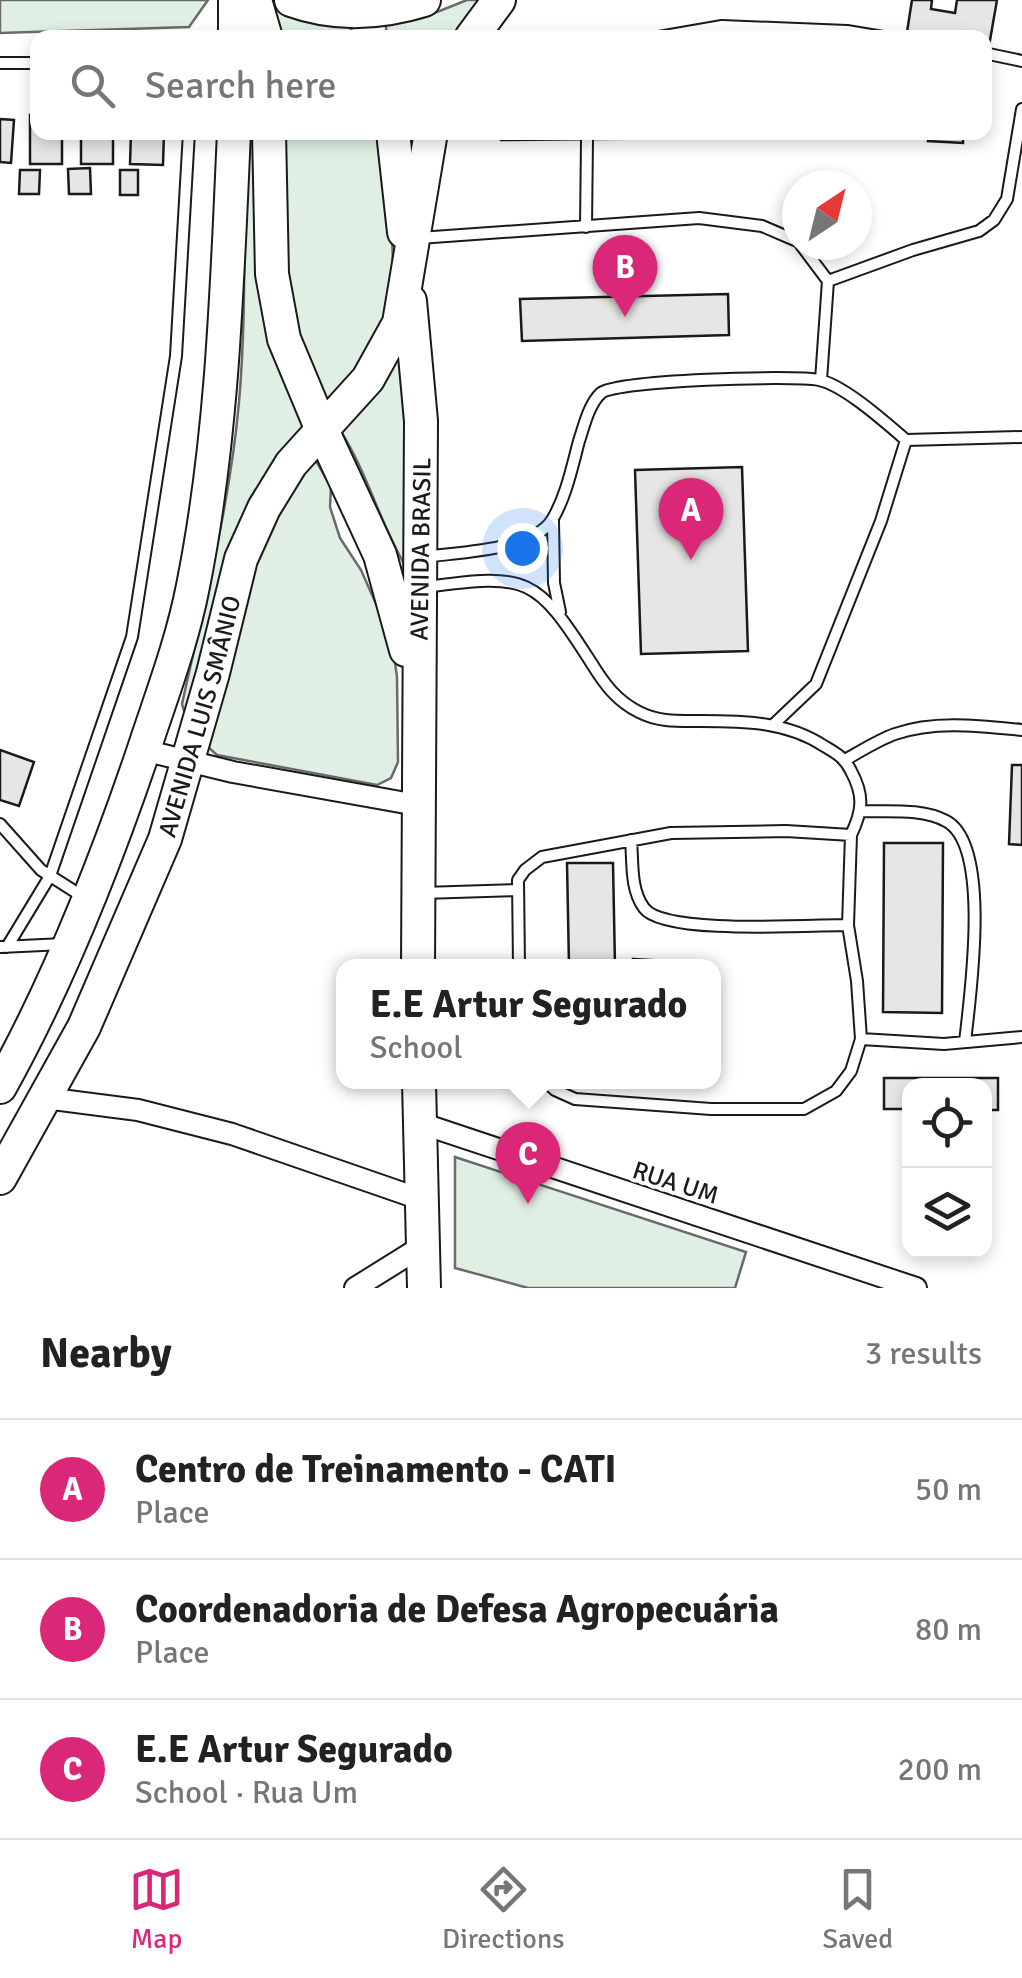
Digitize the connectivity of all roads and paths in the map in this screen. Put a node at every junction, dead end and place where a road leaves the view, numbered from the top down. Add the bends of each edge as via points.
1 (234, 0) edge
2 (254, 0) edge
3 (291, 0) edge
4 (424, 0) edge
5 (499, 0) edge
6 (369, 17) edge
7 (235, 30) edge
8 (263, 30) edge
9 (477, 30) edge
10 (699, 30) edge
11 (822, 30) edge
12 (992, 55) edge
13 (30, 62) edge
14 (1022, 62) edge
15 (0, 63) edge
16 (1022, 109) edge
17 (190, 140) edge
18 (234, 140) edge
19 (269, 140) edge
20 (394, 140) edge
21 (431, 140) edge
22 (587, 140) edge
23 (586, 226) junction
24 (782, 235) edge
25 (410, 253) junction
26 (812, 260) edge
27 (828, 281) junction
28 (820, 380) junction
29 (322, 430) junction
30 (1022, 437) edge
31 (906, 440) junction
32 (552, 519) junction
33 (420, 573) junction
34 (561, 619) junction
35 (417, 704) junction
36 (774, 724) junction
37 (1022, 730) edge
38 (144, 750) junction
39 (846, 760) junction
40 (188, 762) junction
41 (416, 805) junction
42 (863, 811) junction
43 (0, 824) edge
44 (851, 834) junction
45 (631, 840) junction
46 (50, 876) junction
47 (517, 890) junction
48 (416, 894) junction
49 (89, 900) junction
50 (848, 925) junction
51 (70, 944) junction
52 (4, 947) edge
53 (418, 959) edge
54 (519, 959) edge
55 (1022, 1037) edge
56 (860, 1040) junction
57 (965, 1042) junction
58 (0, 1087) edge
59 (420, 1089) edge
60 (553, 1089) edge
61 (45, 1098) junction
62 (420, 1123) junction
63 (0, 1178) edge
64 (423, 1200) junction
65 (424, 1244) junction
66 (355, 1288) edge
67 (424, 1288) edge
68 (916, 1288) edge

1 - 7 main road
2 - 8 main road
3 - 6 main road
4 - 6 main road
5 - 9 main road
10 - 11 lane
12 - 14 lane
13 - 15 lane
16 - 27 lane via 1008,199 994,220
17 - 46 lane via 176,356 132,637
18 - 38 main road, AVENIDA LUIS SMÂNIO via 224,350 204,522 177,652
19 - 29 main road via 272,274 284,339
20 - 25 main road, AVENIDA BRASIL
21 - 25 main road
22 - 23 lane
23 - 24 lane via 699,218
23 - 25 lane
25 - 29 main road, AVENIDA LUIS SMÂNIO via 399,323 387,350
25 - 33 main road, AVENIDA BRASIL via 421,420
26 - 27 lane
27 - 28 lane
28 - 31 lane
28 - 32 lane via 652,382 599,394
29 - 35 main road via 380,555
29 - 40 main road, AVENIDA LUIS SMÂNIO via 291,464 241,559
30 - 31 lane
31 - 36 lane via 882,521 816,684
32 - 33 lane via 512,544
32 - 34 lane
33 - 34 lane via 508,580 537,591
33 - 35 main road, AVENIDA BRASIL
34 - 36 lane via 613,695 636,711 668,720
35 - 41 main road, AVENIDA BRASIL
36 - 39 lane
37 - 39 lane via 918,728 892,734
38 - 40 street
38 - 49 main road, AVENIDA LUIS SMÂNIO
39 - 42 lane
40 - 41 street
40 - 61 main road, AVENIDA LUIS SMÂNIO via 165,839 84,1028
41 - 48 main road, AVENIDA BRASIL
42 - 44 lane
42 - 57 lane via 946,820 969,851 972,974
43 - 46 lane
44 - 45 lane via 671,833
44 - 50 lane
45 - 47 lane via 542,857 525,870
45 - 50 lane via 642,906 666,922
46 - 49 lane
46 - 52 lane
47 - 48 lane
47 - 54 lane
48 - 53 main road, AVENIDA BRASIL
49 - 51 main road, AVENIDA LUIS SMÂNIO
50 - 56 lane
51 - 52 lane
51 - 58 main road, AVENIDA LUIS SMÂNIO
55 - 57 lane
56 - 57 lane
56 - 60 lane via 851,1071 836,1091 804,1110 576,1099
59 - 62 main road
61 - 63 main road, AVENIDA LUIS SMÂNIO
61 - 64 street via 138,1110 232,1134
62 - 64 main road
62 - 68 street, RUA UM
64 - 65 main road
65 - 66 street
65 - 67 main road

